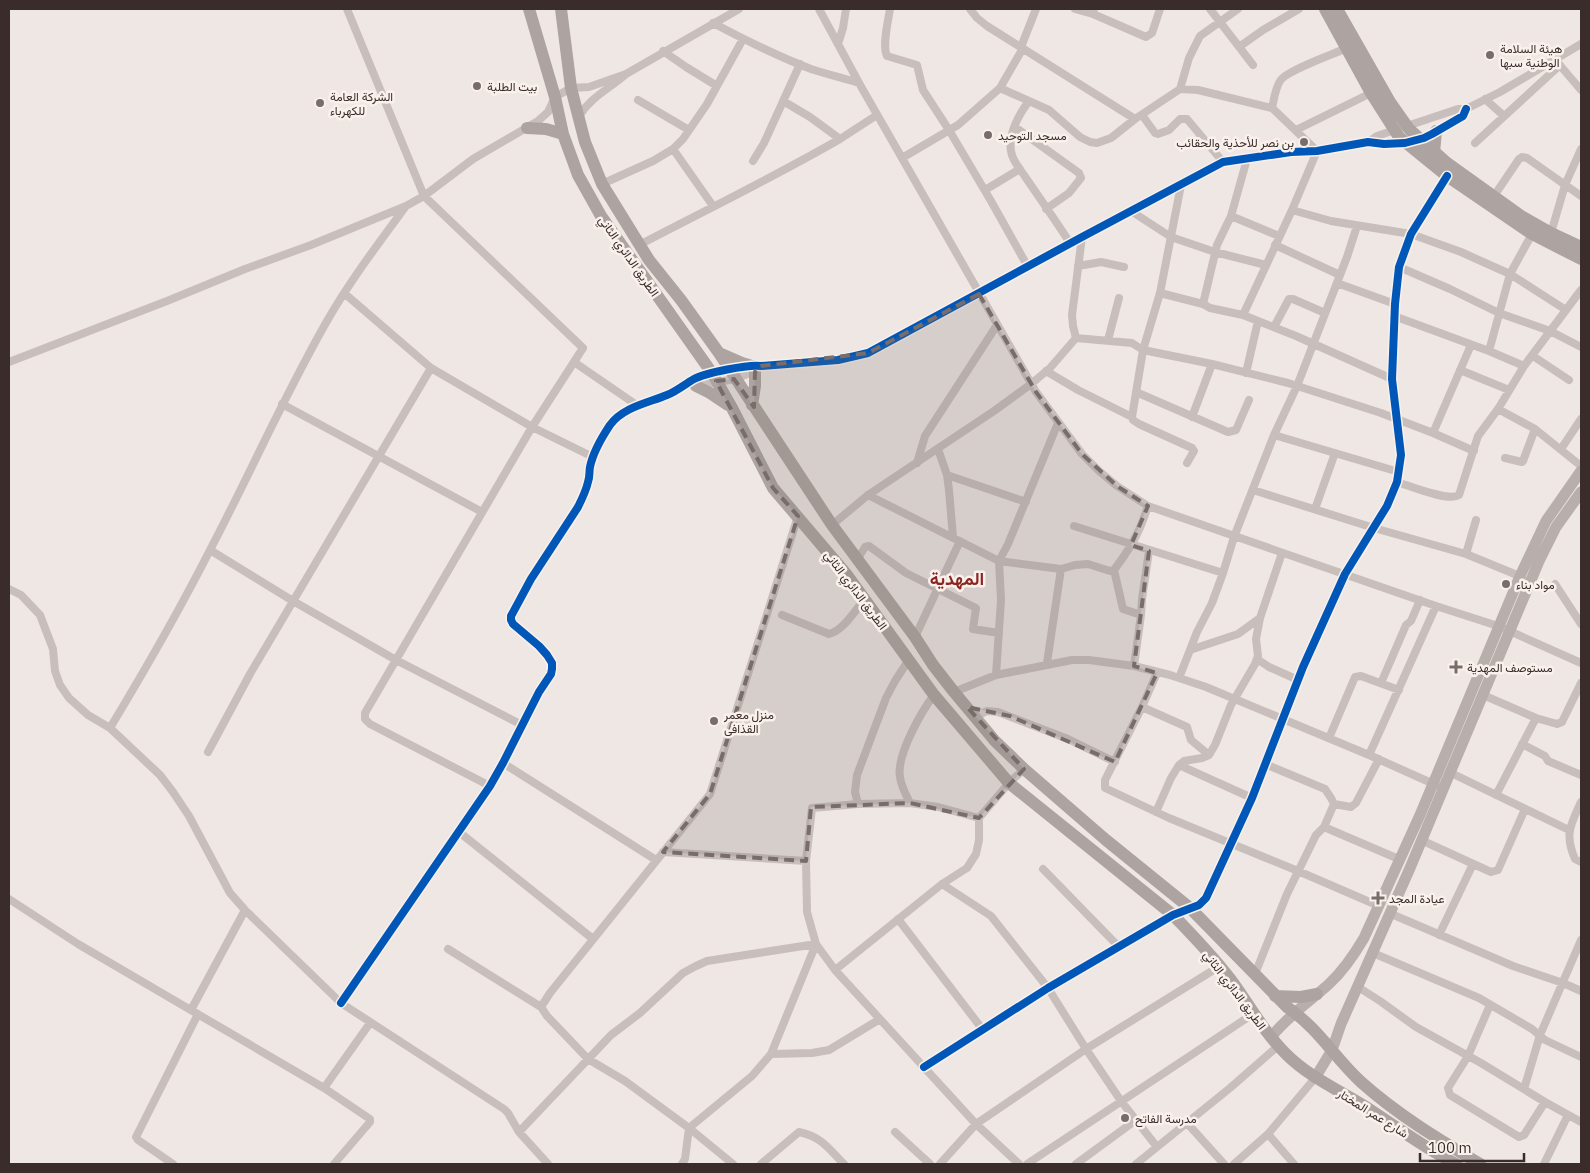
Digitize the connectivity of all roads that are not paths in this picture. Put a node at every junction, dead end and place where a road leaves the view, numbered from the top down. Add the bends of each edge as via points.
1 (347, 9) edge
2 (530, 9) edge
3 (561, 9) edge
4 (739, 9) edge
5 (819, 9) edge
6 (846, 9) edge
7 (890, 9) edge
8 (970, 9) edge
9 (1036, 9) edge
10 (1075, 9) edge
11 (1160, 9) edge
12 (1209, 9) edge
13 (1238, 9) edge
14 (1299, 9) edge
15 (1325, 9) edge
16 (1337, 9) edge
17 (1093, 12) edge
18 (1220, 22) junction
19 (713, 23) junction
20 (743, 39) junction
21 (838, 44) junction
22 (1581, 44) edge
23 (1022, 47) junction
24 (1239, 47) junction
25 (1347, 48) junction
26 (663, 51) junction
27 (1558, 62) junction
28 (800, 64) junction
29 (1253, 65) dead end
30 (626, 74) junction
31 (859, 83) junction
32 (717, 86) junction
33 (571, 88) junction
34 (1000, 88) junction
35 (1180, 89) junction
36 (1581, 90) edge
37 (1371, 93) junction
38 (555, 97) junction
39 (1485, 99) junction
40 (638, 100) dead end
41 (783, 100) junction
42 (1029, 101) junction
43 (1272, 108) junction
44 (1466, 109) junction
45 (877, 115) junction
46 (579, 116) junction
47 (1504, 116) junction
48 (1139, 117) junction
49 (1407, 126) junction
50 (1015, 127) junction
51 (527, 128) junction
52 (689, 130) junction
53 (949, 130) junction
54 (1296, 130) junction
55 (1394, 130) junction
56 (1436, 131) junction
57 (563, 134) junction
58 (840, 139) junction
59 (1420, 139) junction
60 (1368, 142) junction
61 (1405, 143) junction
62 (1475, 143) dead end
63 (673, 148) junction
64 (1581, 149) edge
65 (1316, 151) junction
66 (1434, 153) junction
67 (902, 158) junction
68 (1247, 159) junction
69 (753, 162) dead end
70 (1223, 162) junction
71 (1020, 169) junction
72 (1447, 176) junction
73 (602, 184) junction
74 (1181, 185) junction
75 (1565, 185) junction
76 (985, 190) junction
77 (424, 196) junction
78 (1494, 196) junction
79 (1581, 196) edge
80 (406, 206) junction
81 (713, 206) junction
82 (1046, 209) junction
83 (1292, 210) junction
84 (1131, 211) junction
85 (1231, 216) junction
86 (1357, 226) junction
87 (1551, 233) junction
88 (1411, 234) junction
89 (1532, 234) junction
90 (1279, 236) junction
91 (1082, 237) junction
92 (1171, 237) junction
93 (1070, 243) junction
94 (639, 245) junction
95 (1275, 245) junction
96 (1581, 247) edge
97 (1215, 252) junction
98 (1581, 260) edge
99 (1266, 265) junction
100 (1078, 266) junction
101 (1028, 267) junction
102 (1124, 267) dead end
103 (1399, 267) junction
104 (1510, 274) junction
105 (1338, 279) junction
106 (1581, 290) edge
107 (344, 292) junction
108 (1160, 293) junction
109 (979, 294) junction
110 (1118, 298) dead end
111 (1203, 304) junction
112 (1395, 304) junction
113 (1566, 310) junction
114 (1324, 313) junction
115 (1499, 313) junction
116 (1243, 315) junction
117 (1394, 316) junction
118 (1258, 321) junction
119 (997, 325) junction
120 (1274, 327) junction
121 (1550, 331) junction
122 (1076, 338) junction
123 (1108, 340) junction
124 (1312, 344) junction
125 (1471, 344) junction
126 (1581, 347) edge
127 (1143, 350) junction
128 (1489, 351) junction
129 (719, 353) junction
130 (1532, 356) junction
131 (9, 362) edge
132 (574, 362) junction
133 (1212, 364) junction
134 (1524, 366) junction
135 (431, 368) junction
136 (756, 368) junction
137 (1460, 370) junction
138 (1046, 371) junction
139 (1246, 373) junction
140 (732, 374) junction
141 (714, 377) junction
142 (1392, 379) junction
143 (1569, 380) dead end
144 (1031, 384) junction
145 (689, 386) junction
146 (1297, 386) junction
147 (1509, 390) junction
148 (1136, 392) junction
149 (1248, 400) dead end
150 (282, 404) junction
151 (752, 405) junction
152 (638, 406) junction
153 (732, 408) junction
154 (1498, 409) junction
155 (1132, 417) junction
156 (1192, 417) junction
157 (1581, 419) edge
158 (1397, 420) junction
159 (1058, 423) junction
160 (532, 426) junction
161 (1535, 429) junction
162 (1433, 433) junction
163 (1274, 435) junction
164 (938, 449) junction
165 (1561, 449) junction
166 (1474, 451) junction
167 (1335, 453) junction
168 (378, 457) junction
169 (593, 457) junction
170 (1505, 458) dead end
171 (917, 463) junction
172 (1187, 464) dead end
173 (1581, 466) edge
174 (1581, 471) edge
175 (1400, 472) junction
176 (947, 475) junction
177 (1397, 482) junction
178 (1253, 490) junction
179 (1581, 492) edge
180 (868, 495) junction
181 (1026, 502) junction
182 (1148, 506) junction
183 (1315, 509) junction
184 (482, 512) junction
185 (798, 516) junction
186 (1476, 520) dead end
187 (832, 525) junction
188 (1074, 526) dead end
189 (1374, 528) junction
190 (1234, 536) junction
191 (957, 539) junction
192 (1132, 545) junction
193 (210, 550) junction
194 (1149, 551) junction
195 (1282, 553) junction
196 (1466, 554) junction
197 (857, 560) junction
198 (999, 561) junction
199 (1061, 569) junction
200 (1114, 570) junction
201 (1223, 573) junction
202 (1345, 574) junction
203 (1520, 576) junction
204 (1531, 580) junction
205 (1555, 584) dead end
206 (9, 589) edge
207 (937, 590) junction
208 (865, 599) junction
209 (1420, 600) junction
210 (293, 602) junction
211 (1436, 606) junction
212 (782, 615) dead end
213 (1141, 615) junction
214 (1260, 618) junction
215 (1581, 624) edge
216 (1498, 626) junction
217 (1510, 631) junction
218 (999, 633) junction
219 (915, 637) junction
220 (1190, 650) junction
221 (1257, 659) junction
222 (396, 660) junction
223 (908, 661) junction
224 (1047, 664) junction
225 (1581, 664) edge
226 (1134, 666) junction
227 (1157, 673) junction
228 (996, 675) junction
229 (1179, 678) junction
230 (1298, 680) junction
231 (1381, 683) junction
232 (1581, 684) edge
233 (1399, 690) junction
234 (954, 692) junction
235 (934, 695) junction
236 (1483, 695) junction
237 (1236, 699) junction
238 (1142, 707) junction
239 (974, 716) junction
240 (1283, 718) junction
241 (1536, 718) junction
242 (522, 725) junction
243 (110, 728) junction
244 (1329, 738) junction
245 (1522, 744) junction
246 (208, 752) dead end
247 (1210, 755) junction
248 (1369, 755) junction
249 (1379, 759) junction
250 (1115, 762) junction
251 (503, 763) junction
252 (1265, 764) junction
253 (1178, 765) junction
254 (1024, 769) junction
255 (1449, 772) junction
256 (1581, 775) edge
257 (1010, 783) junction
258 (1438, 785) junction
259 (490, 786) junction
260 (1496, 795) junction
261 (1252, 798) junction
262 (1581, 802) edge
263 (910, 803) junction
264 (858, 804) junction
265 (1334, 804) junction
266 (1525, 809) junction
267 (1156, 812) junction
268 (979, 818) junction
269 (1324, 827) junction
270 (1569, 830) junction
271 (459, 832) junction
272 (1421, 840) junction
273 (1230, 843) junction
274 (663, 852) junction
275 (656, 860) junction
276 (1400, 860) junction
277 (806, 862) junction
278 (1581, 862) edge
279 (1473, 864) junction
280 (1043, 869) dead end
281 (1298, 871) junction
282 (942, 884) junction
283 (9, 899) edge
284 (1379, 906) junction
285 (1190, 908) junction
286 (245, 910) junction
287 (1389, 913) junction
288 (1173, 915) junction
289 (898, 919) junction
290 (1439, 935) junction
291 (593, 939) junction
292 (816, 944) junction
293 (1581, 944) edge
294 (1119, 947) junction
295 (448, 949) dead end
296 (1372, 953) junction
297 (1220, 966) junction
298 (835, 970) junction
299 (1255, 974) junction
300 (1563, 983) junction
301 (1358, 987) junction
302 (1048, 988) junction
303 (1581, 991) edge
304 (1317, 994) junction
305 (1275, 996) junction
306 (341, 1003) junction
307 (1490, 1005) junction
308 (541, 1007) junction
309 (191, 1010) junction
310 (1294, 1012) junction
311 (198, 1014) junction
312 (1253, 1014) junction
313 (880, 1019) junction
314 (370, 1022) junction
315 (983, 1030) junction
316 (1540, 1035) junction
317 (1275, 1042) junction
318 (1086, 1049) junction
319 (1332, 1050) junction
320 (771, 1054) junction
321 (1468, 1056) junction
322 (1581, 1057) edge
323 (588, 1059) junction
324 (924, 1067) junction
325 (1315, 1078) junction
326 (1360, 1081) junction
327 (324, 1088) junction
328 (1524, 1089) junction
329 (1347, 1096) junction
330 (1121, 1101) junction
331 (1544, 1102) junction
332 (1568, 1114) junction
333 (1136, 1120) junction
334 (1581, 1122) edge
335 (1187, 1123) junction
336 (976, 1124) junction
337 (690, 1128) junction
338 (519, 1132) junction
339 (895, 1132) dead end
340 (1268, 1134) junction
341 (1157, 1147) junction
342 (1442, 1161) edge
343 (172, 1164) edge
344 (334, 1164) edge
345 (548, 1164) edge
346 (682, 1164) edge
347 (733, 1164) edge
348 (761, 1164) edge
349 (844, 1164) edge
350 (930, 1164) edge
351 (940, 1164) edge
352 (1019, 1164) edge
353 (1027, 1164) edge
354 (1076, 1164) edge
355 (1136, 1164) edge
356 (1224, 1164) edge
357 (1234, 1164) edge
358 (1294, 1164) edge
359 (1456, 1164) edge
360 (1480, 1164) edge
361 (1544, 1164) edge

1 - 77 street
2 - 38 main road, الطريق الدائري الثاني
3 - 33 main road, الطريق الدائري الثاني
4 - 19 street
5 - 21 street
6 - 21 street
7 - 53 street via 886,55 917,65 921,86
8 - 23 street via 987,26
9 - 23 street
10 - 17 street
11 - 17 street via 1152,33 1146,37
12 - 18 street
13 - 18 street
14 - 24 street
15 - 25 main road
16 - 49 main road
18 - 24 street
18 - 35 street via 1196,42
19 - 20 street
19 - 26 street
20 - 28 street
20 - 32 street
21 - 31 street
22 - 27 street
23 - 34 street
23 - 48 street
24 - 29 street
25 - 37 main road
25 - 43 street via 1284,77 1279,82
26 - 30 street
26 - 32 street
27 - 36 street
27 - 39 street
27 - 47 street
28 - 31 street
28 - 41 street
30 - 33 street via 589,87
30 - 46 street via 590,101
31 - 45 street
32 - 52 street
33 - 38 street
33 - 46 main road, الطريق الدائري الثاني
34 - 42 street
34 - 53 street
35 - 43 street via 1198,90
35 - 48 street
37 - 54 street
37 - 55 main road
38 - 51 street via 548,112
38 - 57 main road, الطريق الدائري الثاني
39 - 44 street
39 - 47 street
40 - 52 street
41 - 58 street
41 - 69 street
42 - 48 street via 1049,110 1080,137 1094,143 1111,138
42 - 50 street
43 - 54 street
44 - 49 street via 1458,108
44 - 56 street via 1463,116
45 - 58 street
45 - 67 street
46 - 73 main road, الطريق الدائري الثاني via 585,142
47 - 62 street
48 - 70 street via 1158,134 1169,130 1180,119 1187,119
49 - 55 street
49 - 59 main road
50 - 71 street via 1011,153
50 - 82 street via 1079,173 1081,178 1069,192
51 - 57 main road
51 - 77 street via 473,159
52 - 63 street
53 - 67 street
53 - 76 street
54 - 65 street
55 - 60 street
55 - 61 main road
56 - 59 street
56 - 66 main road
57 - 141 main road, الطريق الدائري الثاني via 578,175 601,216
58 - 81 street
59 - 61 street
59 - 66 main road
60 - 61 street
60 - 65 street
61 - 72 main road
63 - 73 street via 653,161
63 - 81 street
64 - 75 street
65 - 68 street
65 - 83 street
66 - 78 main road
67 - 109 street
68 - 70 street
68 - 85 street
70 - 74 street
71 - 76 street
71 - 82 street
72 - 88 street
72 - 89 main road
73 - 94 main road, الطريق الدائري الثاني
74 - 84 street
74 - 92 street
75 - 78 street via 1522,157
75 - 79 street
75 - 87 street
76 - 101 street
77 - 80 street
77 - 132 street via 582,346 582,352
78 - 87 main road
80 - 107 street
80 - 131 street
81 - 94 street
82 - 93 street
83 - 86 street
83 - 90 street
84 - 91 street
84 - 92 street
85 - 90 street
85 - 97 street
86 - 88 street
86 - 105 street
87 - 96 main road
88 - 103 street
88 - 104 street
89 - 98 main road
89 - 104 street
90 - 95 street
91 - 93 street
91 - 100 street
92 - 97 street
92 - 108 street
93 - 101 street
94 - 129 main road, الطريق الدائري الثاني
95 - 99 street
95 - 105 street
97 - 99 street
97 - 111 street
99 - 116 street
100 - 102 street via 1101,262
100 - 122 street via 1072,315
101 - 109 street
103 - 112 street
103 - 115 street
104 - 113 street
104 - 115 street
105 - 112 street
105 - 114 street
106 - 113 street
107 - 135 street
107 - 150 street
108 - 111 street
108 - 127 street
109 - 119 street
109 - 136 street via 868,353 838,360
110 - 123 street
111 - 116 street
112 - 117 street
113 - 121 street
114 - 120 street via 1289,299
114 - 124 street
115 - 121 street
115 - 128 street
116 - 118 street
117 - 125 street
117 - 142 street
118 - 120 street
118 - 139 street
119 - 144 street
119 - 171 street via 925,436
120 - 124 street
121 - 126 street
121 - 130 street
122 - 123 street
122 - 138 street
123 - 127 street via 1132,343
124 - 142 street
124 - 146 street
125 - 128 street
125 - 137 street
127 - 133 street
127 - 148 street
128 - 134 street
129 - 136 main road
129 - 140 main road, الطريق الدائري الثاني
130 - 134 street
130 - 143 street
132 - 152 street
132 - 160 street
133 - 139 street
133 - 156 street
134 - 147 street
135 - 160 street
135 - 168 street
136 - 140 street
136 - 151 main road
137 - 147 street
137 - 162 street
138 - 144 street
138 - 155 street
139 - 146 street
140 - 141 street
140 - 151 main road, الطريق الدائري الثاني
141 - 145 street
141 - 145 street via 693,379
141 - 153 main road, الطريق الدائري الثاني
142 - 158 street
144 - 159 street
144 - 164 street
145 - 152 street
145 - 153 main road via 710,393
146 - 158 street
146 - 163 street
147 - 154 street
148 - 155 street
148 - 156 street
149 - 156 street via 1234,432
150 - 168 street
150 - 193 street
151 - 187 main road, الطريق الدائري الثاني
152 - 169 street via 614,421
153 - 185 main road, الطريق الدائري الثاني via 774,488
154 - 161 street
154 - 166 street via 1478,436
155 - 172 street via 1139,424 1192,448 1194,451
157 - 165 street
158 - 162 street
158 - 175 street
159 - 181 street
159 - 182 street via 1099,471
160 - 169 street
160 - 184 street
161 - 165 street
161 - 170 street via 1522,462
162 - 166 street
163 - 167 street
163 - 178 street
164 - 171 street
164 - 176 street
165 - 173 street
166 - 177 street via 1455,497
167 - 175 street
167 - 183 street
168 - 184 street
168 - 210 street
169 - 242 street via 585,494 511,616 513,624 539,646 552,663 551,674
171 - 180 street
174 - 203 main road via 1546,521
175 - 177 street
176 - 181 street
176 - 191 street
177 - 189 street
178 - 183 street
178 - 190 street
179 - 204 main road via 1556,527
180 - 187 street
180 - 191 street
181 - 198 street
182 - 190 street
182 - 192 street
183 - 189 street
184 - 222 street
185 - 208 main road, الطريق الدائري الثاني
185 - 274 street via 710,794
186 - 196 street
187 - 197 main road, الطريق الدائري الثاني
188 - 192 street
189 - 196 street
189 - 202 street
190 - 195 street
190 - 201 street
191 - 198 street
191 - 207 street
192 - 194 street
192 - 200 street
193 - 210 street
193 - 243 street
194 - 201 street
194 - 213 street
195 - 202 street
195 - 214 street
196 - 203 street
197 - 207 street via 869,546 906,573
197 - 219 main road, الطريق الدائري الثاني
198 - 199 street
198 - 218 street
199 - 200 street via 1088,564
199 - 224 street
200 - 213 street via 1123,609
201 - 220 street
202 - 209 street
202 - 230 street
203 - 204 street
203 - 216 main road
204 - 217 main road
205 - 215 street
206 - 243 street via 21,595 40,615 52,648 57,678 69,698
207 - 218 street via 976,608 973,629
207 - 219 street
208 - 212 street via 844,624 829,634
208 - 223 main road, الطريق الدائري الثاني
209 - 211 street
209 - 231 street
210 - 222 street
210 - 246 street
211 - 216 street
211 - 233 street
213 - 226 street
214 - 220 street via 1238,634
214 - 221 street
216 - 217 street
216 - 258 main road
217 - 225 street
217 - 236 main road
218 - 228 street
219 - 234 main road, الطريق الدائري الثاني
220 - 229 street
221 - 230 street
221 - 237 street
222 - 242 street
222 - 259 street via 365,713 365,719
223 - 235 main road, الطريق الدائري الثاني
223 - 264 street via 886,698 857,775 855,792
224 - 226 street via 1089,660
224 - 228 street
226 - 227 street
227 - 229 street
227 - 238 street
228 - 234 street
229 - 237 street
230 - 240 street
231 - 233 street
231 - 244 street via 1355,677
232 - 241 street via 1560,724
233 - 248 street
234 - 239 main road, الطريق الدائري الثاني
235 - 257 main road, الطريق الدائري الثاني
235 - 263 street via 917,722 902,759 900,776
236 - 241 street
236 - 255 main road
237 - 240 street
237 - 247 street
238 - 247 street via 1187,727 1191,740
238 - 250 street
239 - 250 street via 987,710 1004,714
239 - 254 main road, الطريق الدائري الثاني
240 - 244 street
240 - 252 street
241 - 245 street
242 - 251 street
243 - 286 street via 147,762 173,792 230,893
244 - 248 street
245 - 256 street
245 - 260 street
247 - 253 street
248 - 249 street
249 - 258 street
249 - 265 street via 1356,803 1351,807
250 - 267 street via 1104,788
251 - 259 street
251 - 275 street
252 - 261 street
252 - 265 street via 1326,789
253 - 261 street
253 - 267 street
254 - 257 street
254 - 285 main road, الطريق الدائري الثاني
255 - 258 main road
255 - 260 street
257 - 268 street
257 - 288 main road, الطريق الدائري الثاني
258 - 272 main road
258 - 276 main road
259 - 271 street
260 - 266 street
261 - 273 street
262 - 270 street
263 - 264 street
263 - 268 street
264 - 277 street via 812,808
265 - 269 street
266 - 270 street
266 - 279 street via 1498,870 1491,872
267 - 273 street
268 - 282 street via 979,840 974,858 967,868
269 - 276 street
269 - 281 street via 1316,835
270 - 278 street via 1572,852
271 - 291 street
271 - 306 street
272 - 279 street
272 - 287 main road
273 - 281 street
273 - 285 street via 1206,898
274 - 275 street
274 - 277 street
275 - 291 street
276 - 284 main road
277 - 292 street via 807,912
279 - 290 street
280 - 294 street
281 - 284 street
281 - 299 street
282 - 289 street
282 - 302 street via 992,916
283 - 309 street
284 - 304 main road via 1357,950 1339,974
285 - 288 street
285 - 299 main road, الطريق الدائري الثاني
286 - 306 street
286 - 309 street
287 - 290 street
287 - 296 main road
288 - 294 street
288 - 297 main road, الطريق الدائري الثاني
289 - 298 street
289 - 315 street
290 - 300 street
291 - 308 street
292 - 298 street
292 - 320 street
292 - 323 street via 707,961 696,966 611,1035
293 - 300 street
294 - 302 street
295 - 308 street
296 - 301 main road
296 - 307 street
297 - 312 main road, الطريق الدائري الثاني
297 - 318 street
298 - 313 street
299 - 305 main road, الطريق الدائري الثاني
300 - 303 street
300 - 316 street
301 - 319 main road
301 - 321 street via 1416,1027
302 - 315 street
302 - 318 street
304 - 305 main road
304 - 310 main road
305 - 310 main road, الطريق الدائري الثاني
306 - 314 street
307 - 316 street
307 - 321 street
308 - 323 street
309 - 311 street
310 - 317 main road
310 - 319 main road, الطريق الدائري الثاني
311 - 327 street
311 - 343 street via 136,1137
312 - 317 main road, الطريق الدائري الثاني
312 - 330 street
313 - 320 street via 829,1050
313 - 324 street
314 - 327 street
314 - 338 street via 504,1109
315 - 324 street
316 - 322 street
316 - 328 street
317 - 325 main road, الطريق الدائري الثاني
317 - 335 street
318 - 330 street
318 - 336 street
319 - 325 main road
319 - 326 main road, شارع عمر المختار
320 - 337 street via 752,1076
321 - 328 street
321 - 331 street via 1448,1092 1519,1138
323 - 337 street via 625,1081
323 - 338 street
324 - 336 street
325 - 329 main road, شارع عمر المختار
325 - 340 street
326 - 329 main road
326 - 360 main road, شارع عمر المختار via 1392,1109
327 - 344 street via 370,1118
328 - 331 street
329 - 342 main road, شارع عمر المختار
330 - 333 street
330 - 353 street
331 - 332 street
332 - 334 street
332 - 361 street
333 - 341 street
333 - 354 street
335 - 341 street
335 - 356 street
336 - 351 street
336 - 352 street
337 - 346 street
337 - 347 street
338 - 345 street
339 - 350 street
340 - 357 street
340 - 358 street
341 - 355 street
342 - 359 main road, شارع عمر المختار
348 - 349 street via 798,1132 822,1142

